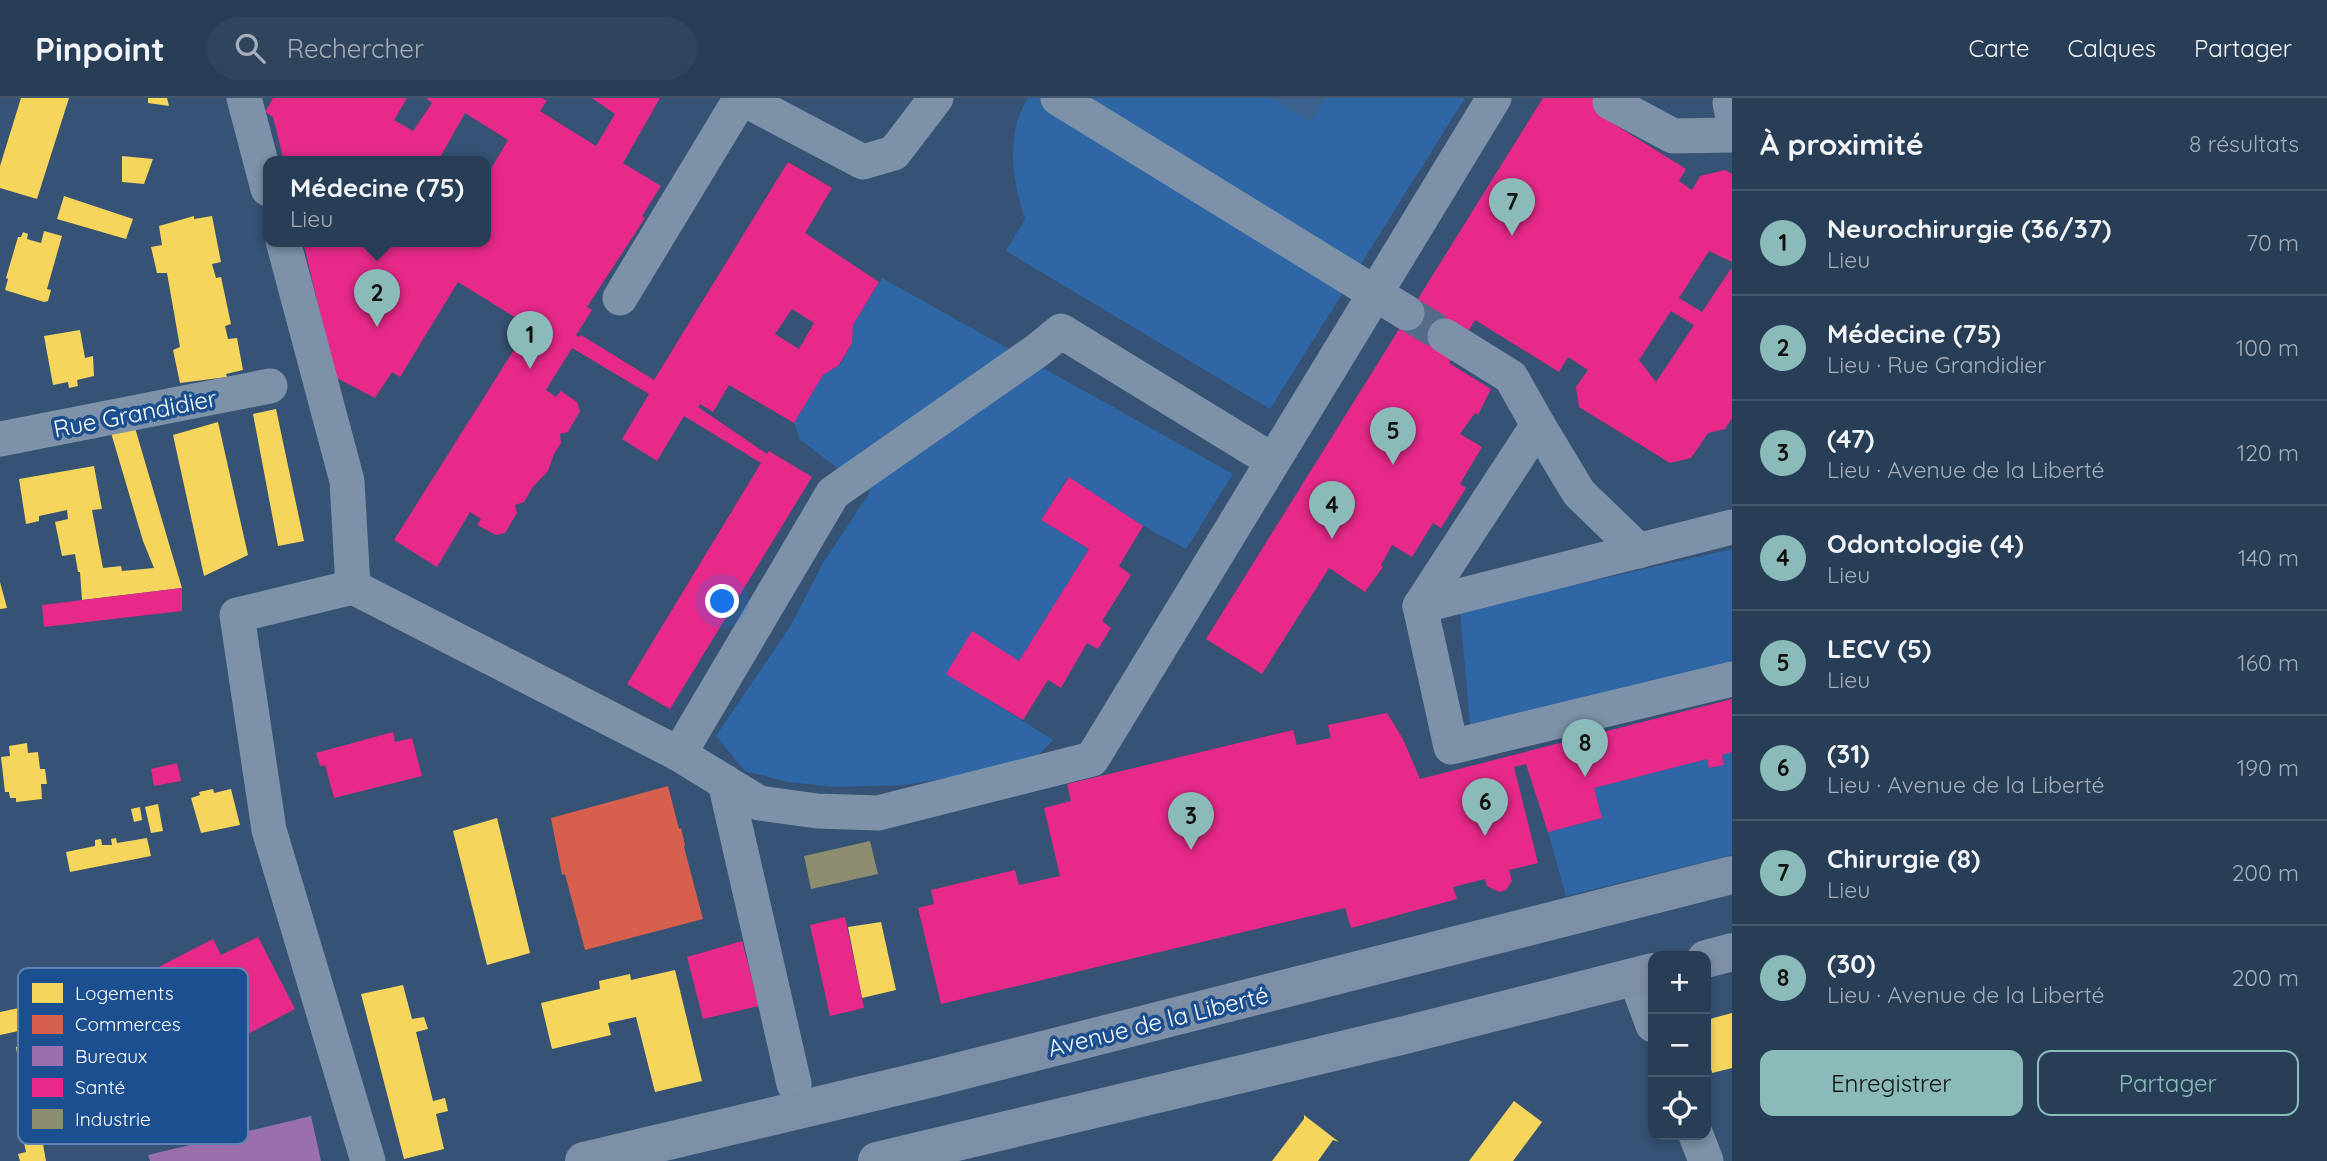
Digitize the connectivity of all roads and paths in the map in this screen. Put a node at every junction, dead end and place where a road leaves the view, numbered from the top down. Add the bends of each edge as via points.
1 (244, 98) edge
2 (741, 98) edge
3 (936, 98) edge
4 (1058, 98) edge
5 (1494, 98) edge
6 (1732, 99) edge
7 (1610, 102) dead end
8 (1732, 113) edge
9 (1732, 135) edge
10 (263, 170) edge
11 (284, 247) edge
12 (1375, 294) junction
13 (620, 298) dead end
14 (1407, 313) tunnel mouth
15 (1445, 336) tunnel mouth
16 (270, 386) dead end
17 (1538, 425) junction
18 (0, 439) edge
19 (1273, 461) junction
20 (1732, 527) edge
21 (1639, 551) junction
22 (354, 587) junction
23 (1420, 606) junction
24 (1732, 679) edge
25 (679, 754) junction
26 (725, 782) junction
27 (1732, 875) edge
28 (1732, 952) edge
29 (1711, 958) edge
30 (1644, 975) edge
31 (1651, 1014) edge
32 (794, 1084) dead end
33 (1698, 1140) edge
34 (953, 1152) edge
35 (368, 1161) edge
36 (584, 1161) edge
37 (877, 1161) edge
38 (1706, 1161) edge

1 - 10 street
2 - 3 street via 863,162 894,153
2 - 13 street
4 - 12 street
5 - 12 street
6 - 8 street
7 - 9 street via 1673,136
11 - 22 street via 346,481
12 - 14 street
12 - 19 street
15 - 17 street via 1511,377
16 - 18 street, Rue Grandidier
17 - 21 street via 1579,493
17 - 23 street
19 - 25 street via 1061,331 833,493
19 - 26 street via 1092,759 878,813 759,803
20 - 21 street
21 - 23 street
22 - 25 street
22 - 35 street via 237,615 269,830
23 - 24 street via 1451,747
25 - 26 street
26 - 32 street
27 - 36 main road, Avenue de la Liberté via 933,1078
28 - 29 main road
30 - 31 street
30 - 34 main road
33 - 38 street
34 - 37 main road

